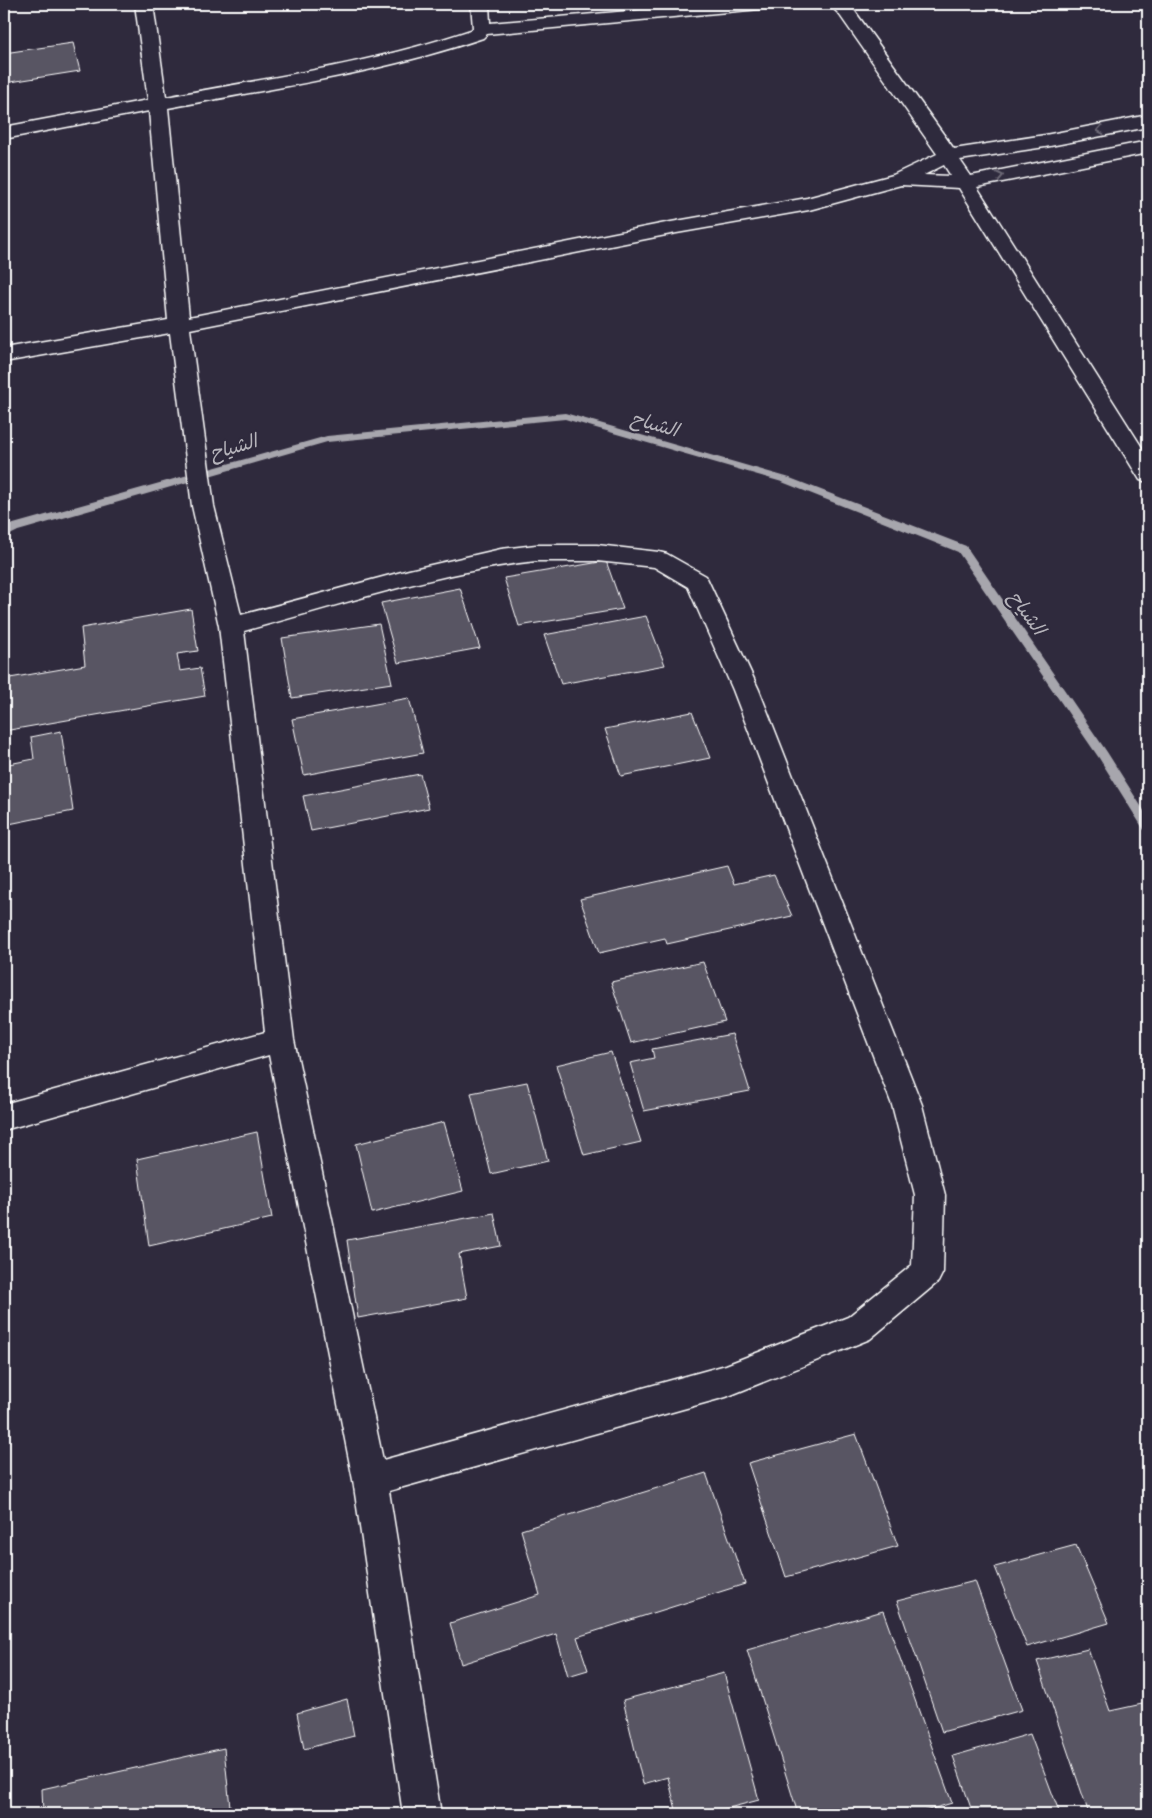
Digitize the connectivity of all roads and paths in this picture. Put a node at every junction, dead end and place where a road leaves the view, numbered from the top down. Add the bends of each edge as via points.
1 (144, 4) edge
2 (480, 4) edge
3 (760, 4) edge
4 (838, 4) edge
5 (482, 28) junction
6 (158, 105) junction
7 (1148, 121) edge
8 (4, 132) edge
9 (1148, 148) edge
10 (948, 156) junction
11 (900, 179) junction
12 (966, 183) junction
13 (179, 325) junction
14 (4, 355) edge
15 (1148, 475) edge
16 (231, 626) junction
17 (280, 1040) junction
18 (4, 1118) edge
19 (370, 1480) junction
20 (422, 1814) edge

1 - 6 street
2 - 5 street
3 - 5 street
4 - 10 street
5 - 6 street via 477,34 427,51
6 - 8 street
6 - 13 street
7 -> 10 street
12 -> 9 street
10 - 11 street
10 - 12 street
11 - 12 street
11 - 13 street via 809,204
12 - 15 street
13 - 14 street
13 - 16 street via 203,506
16 - 17 street
16 - 19 street via 418,576 501,557 536,553 597,553 659,560 698,582 746,690 907,1105 930,1195 926,1272 859,1328 726,1381
17 - 18 street
17 - 19 street
19 - 20 street

